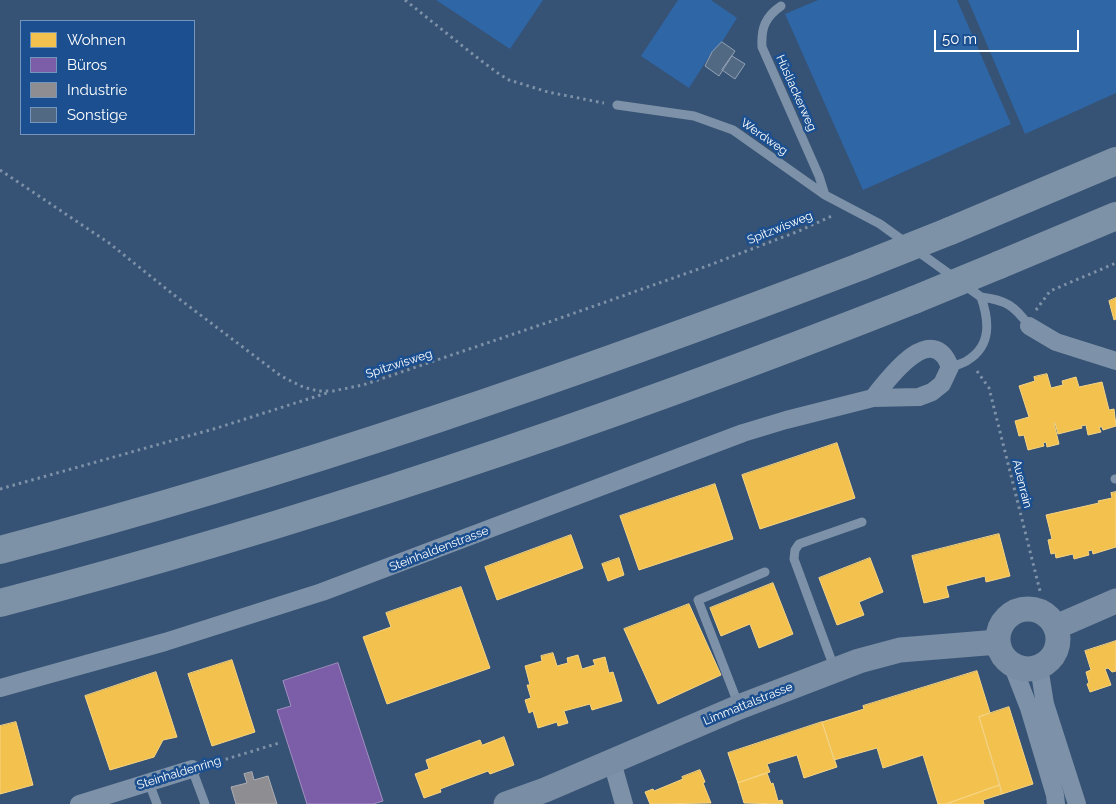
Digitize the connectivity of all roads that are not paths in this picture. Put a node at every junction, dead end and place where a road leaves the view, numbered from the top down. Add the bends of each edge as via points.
1 (781, 6) dead end
2 (617, 105) road end
3 (1116, 161) edge
4 (825, 195) junction
5 (1116, 216) edge
6 (981, 297) junction
7 (1029, 326) joint
8 (1116, 361) edge
9 (950, 367) junction
10 (873, 398) junction
11 (862, 522) dead end
12 (0, 550) edge
13 (765, 572) dead end
14 (1116, 601) edge
15 (0, 603) edge
16 (1056, 627) junction
17 (998, 642) junction
18 (1012, 664) junction
19 (1039, 667) junction
20 (835, 670) junction
21 (0, 688) edge
22 (739, 707) junction
23 (612, 762) junction
24 (192, 769) joint
25 (149, 783) junction
26 (1069, 802) edge
27 (79, 804) edge
28 (157, 804) edge
29 (205, 804) edge
30 (506, 804) edge
31 (624, 804) edge

1 - 4 lane, Hüsliackerweg via 765,21 762,47
2 - 4 lane, Werdweg via 694,116 733,130
3 - 12 highway, bridge via 862,266 611,360 421,425 222,487
4 - 6 lane, Werdweg via 880,224
5 - 15 highway, bridge via 914,300 694,384 433,475 155,560
6 - 7 lane via 997,299 1017,310
6 - 9 lane via 987,314 985,339 970,360
7 - 8 street via 1056,342
9 - 10 street, Steinhaldenstrasse via 942,384 932,392 918,397
9 - 10 street via 940,352 921,350 900,367
10 - 21 street, Steinhaldenstrasse via 744,433 314,595 165,642
11 - 20 lane via 799,544 795,550 794,559
13 - 22 lane via 698,600
14 - 16 main road
16 - 17 main road via 1035,610 1016,612 1003,624
16 - 19 main road via 1057,646 1047,662
17 - 18 main road via 1005,658
17 - 20 main road, Limmattalstrasse via 900,650
18 - 19 main road via 1020,668
18 - 26 street via 1055,795
19 - 26 street
20 - 22 main road, Limmattalstrasse
22 - 23 main road, Limmattalstrasse
23 - 30 main road, Limmattalstrasse
23 - 31 street
24 - 25 street, Steinhaldenring
24 - 29 lane
25 - 27 street, Steinhaldenring
25 - 28 lane

